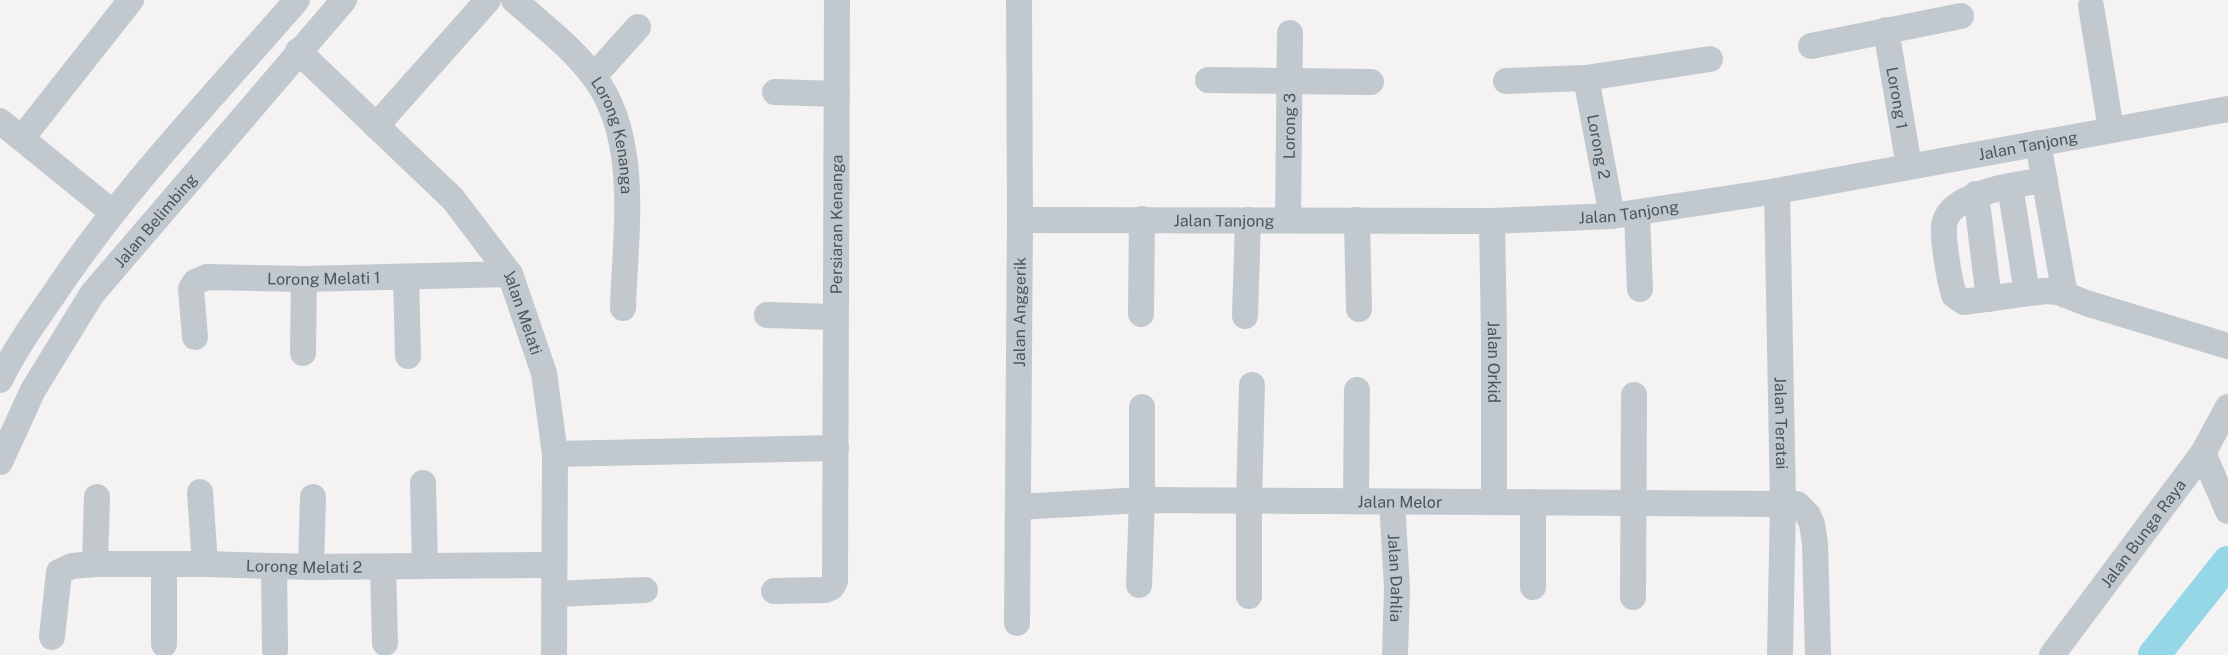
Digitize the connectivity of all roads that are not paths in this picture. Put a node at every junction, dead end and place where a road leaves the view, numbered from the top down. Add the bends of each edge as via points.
1 (131, 0) edge
2 (297, 0) edge
3 (344, 0) edge
4 (488, 0) edge
5 (514, 0) edge
6 (837, 0) edge
7 (1019, 0) edge
8 (2091, 6) dead end
9 (1961, 16) dead end
10 (638, 27) dead end
11 (1886, 30) junction
12 (1290, 32) dead end
13 (1811, 46) dead end
14 (298, 51) junction
15 (1710, 59) dead end
16 (594, 76) junction
17 (1586, 78) junction
18 (1208, 80) dead end
19 (1290, 80) junction
20 (1506, 81) dead end
21 (1371, 82) dead end
22 (775, 92) dead end
23 (837, 94) junction
24 (2228, 109) edge
25 (0, 121) edge
26 (376, 126) junction
27 (2111, 130) junction
28 (22, 138) junction
29 (2038, 142) junction
30 (1989, 152) junction
31 (1909, 166) junction
32 (2045, 180) junction
33 (1993, 190) junction
34 (1777, 191) junction
35 (112, 212) junction
36 (1624, 215) junction
37 (1142, 219) junction
38 (1020, 220) junction
39 (1248, 220) junction
40 (1288, 220) junction
41 (1357, 220) junction
42 (1492, 221) junction
43 (510, 274) junction
44 (406, 277) junction
45 (304, 279) junction
46 (1640, 289) dead end
47 (2028, 293) junction
48 (2065, 294) junction
49 (1989, 299) junction
50 (623, 308) dead end
51 (1359, 309) dead end
52 (1141, 314) dead end
53 (767, 315) dead end
54 (1245, 316) dead end
55 (835, 317) junction
56 (195, 337) dead end
57 (2228, 346) edge
58 (304, 352) dead end
59 (408, 356) dead end
60 (0, 380) edge
61 (1252, 385) dead end
62 (1357, 390) dead end
63 (1634, 395) dead end
64 (1142, 407) dead end
65 (2228, 407) edge
66 (836, 448) junction
67 (2203, 453) junction
68 (555, 454) junction
69 (0, 462) edge
70 (423, 483) dead end
71 (200, 492) dead end
72 (97, 497) dead end
73 (313, 497) dead end
74 (1142, 500) junction
75 (1249, 501) junction
76 (1356, 502) junction
77 (1392, 502) junction
78 (1494, 502) junction
79 (1533, 502) junction
80 (1634, 503) junction
81 (1783, 504) junction
82 (1018, 507) junction
83 (2228, 511) edge
84 (95, 564) junction
85 (164, 564) junction
86 (205, 564) junction
87 (553, 565) junction
88 (274, 566) junction
89 (425, 566) junction
90 (311, 567) junction
91 (383, 567) junction
92 (1139, 585) dead end
93 (1533, 588) dead end
94 (645, 590) dead end
95 (774, 591) dead end
96 (554, 594) junction
97 (1249, 596) dead end
98 (1633, 597) dead end
99 (1017, 623) dead end
100 (52, 637) dead end
101 (384, 643) dead end
102 (164, 644) dead end
103 (275, 650) dead end
104 (554, 655) edge
105 (1395, 655) edge
106 (1780, 655) edge
107 (1818, 655) edge
108 (2052, 655) edge

1 - 28 street
2 - 35 street
3 - 14 street, Jalan Belimbing
4 - 26 street
5 - 16 street, Lorong Kenanga
6 - 23 street, Persiaran Kenanga
7 - 38 street, Jalan Anggerik
8 - 27 street
9 - 11 street
10 - 16 street
11 - 13 street
11 - 31 street, Lorong 1
12 - 19 street, Lorong 3
14 - 26 street, Jalan Melati
14 - 69 street, Jalan Belimbing via 92,294 33,390
15 - 17 street
16 - 50 street, Lorong Kenanga via 607,96 624,151 627,186
17 - 20 street
17 - 36 street, Lorong 2
18 - 19 street
19 - 21 street
19 - 40 street, Lorong 3
22 - 23 street
23 - 55 street, Persiaran Kenanga
24 - 27 street, Jalan Tanjong
25 - 28 street
26 - 43 street, Jalan Melati via 453,199
27 - 29 street, Jalan Tanjong
28 - 35 street
29 - 30 street, Jalan Tanjong
29 - 32 street
30 - 31 street, Jalan Tanjong
30 - 33 street
31 - 34 street, Jalan Tanjong
32 - 33 street
32 - 48 street
33 - 47 street
33 - 49 street
33 - 49 street via 1952,211 1944,224 1954,295 1964,302
34 - 36 street, Jalan Tanjong
34 - 81 street, Jalan Teratai
35 - 60 street via 9,360
36 - 42 street, Jalan Tanjong
36 - 46 street, Lorong 2
37 - 38 street, Jalan Tanjong
37 - 39 street, Jalan Tanjong
37 - 52 street
38 - 82 street, Jalan Anggerik
39 - 40 street, Jalan Tanjong
39 - 54 street
40 - 41 street, Jalan Tanjong
41 - 42 street, Jalan Tanjong
41 - 51 street
42 - 78 street, Jalan Orkid
43 - 44 street, Lorong Melati 1
43 - 68 street, Jalan Melati via 544,373
44 - 45 street, Lorong Melati 1
44 - 59 street
45 - 56 street, Lorong Melati 1 via 207,277 195,282 191,289
45 - 58 street
47 - 48 street
47 - 49 street
48 - 57 street
53 - 55 street
55 - 66 street, Persiaran Kenanga
61 - 75 street
62 - 76 street
63 - 80 street
64 - 74 street
65 - 67 street, Jalan Bunga Raya
66 - 68 street
66 - 95 street, Persiaran Kenanga via 835,582 832,588 825,590
67 - 83 street
67 - 108 street, Jalan Bunga Raya
68 - 87 street, Jalan Melati
70 - 89 street
71 - 86 street
72 - 84 street
73 - 90 street
74 - 75 street, Jalan Melor
74 - 82 street, Jalan Melor
74 - 92 street
75 - 76 street, Jalan Melor
75 - 97 street
76 - 77 street, Jalan Melor
77 - 78 street, Jalan Melor
77 - 105 street, Jalan Dahlia via 1397,587
78 - 79 street, Jalan Melor
79 - 80 street, Jalan Melor
79 - 93 street
80 - 81 street, Jalan Melor
80 - 98 street
81 - 106 street, Jalan Teratai
81 - 107 street, Jalan Melor via 1797,504 1812,524
82 - 99 street, Jalan Anggerik
84 - 85 street, Lorong Melati 2
84 - 100 street, Lorong Melati 2 via 72,566 59,572
85 - 86 street, Lorong Melati 2
85 - 102 street
86 - 88 street, Lorong Melati 2
87 - 89 street, Lorong Melati 2
87 - 96 street, Jalan Melati
88 - 90 street, Lorong Melati 2
88 - 103 street
89 - 91 street, Lorong Melati 2
90 - 91 street, Lorong Melati 2
91 - 101 street
94 - 96 street
96 - 104 street, Jalan Melati

